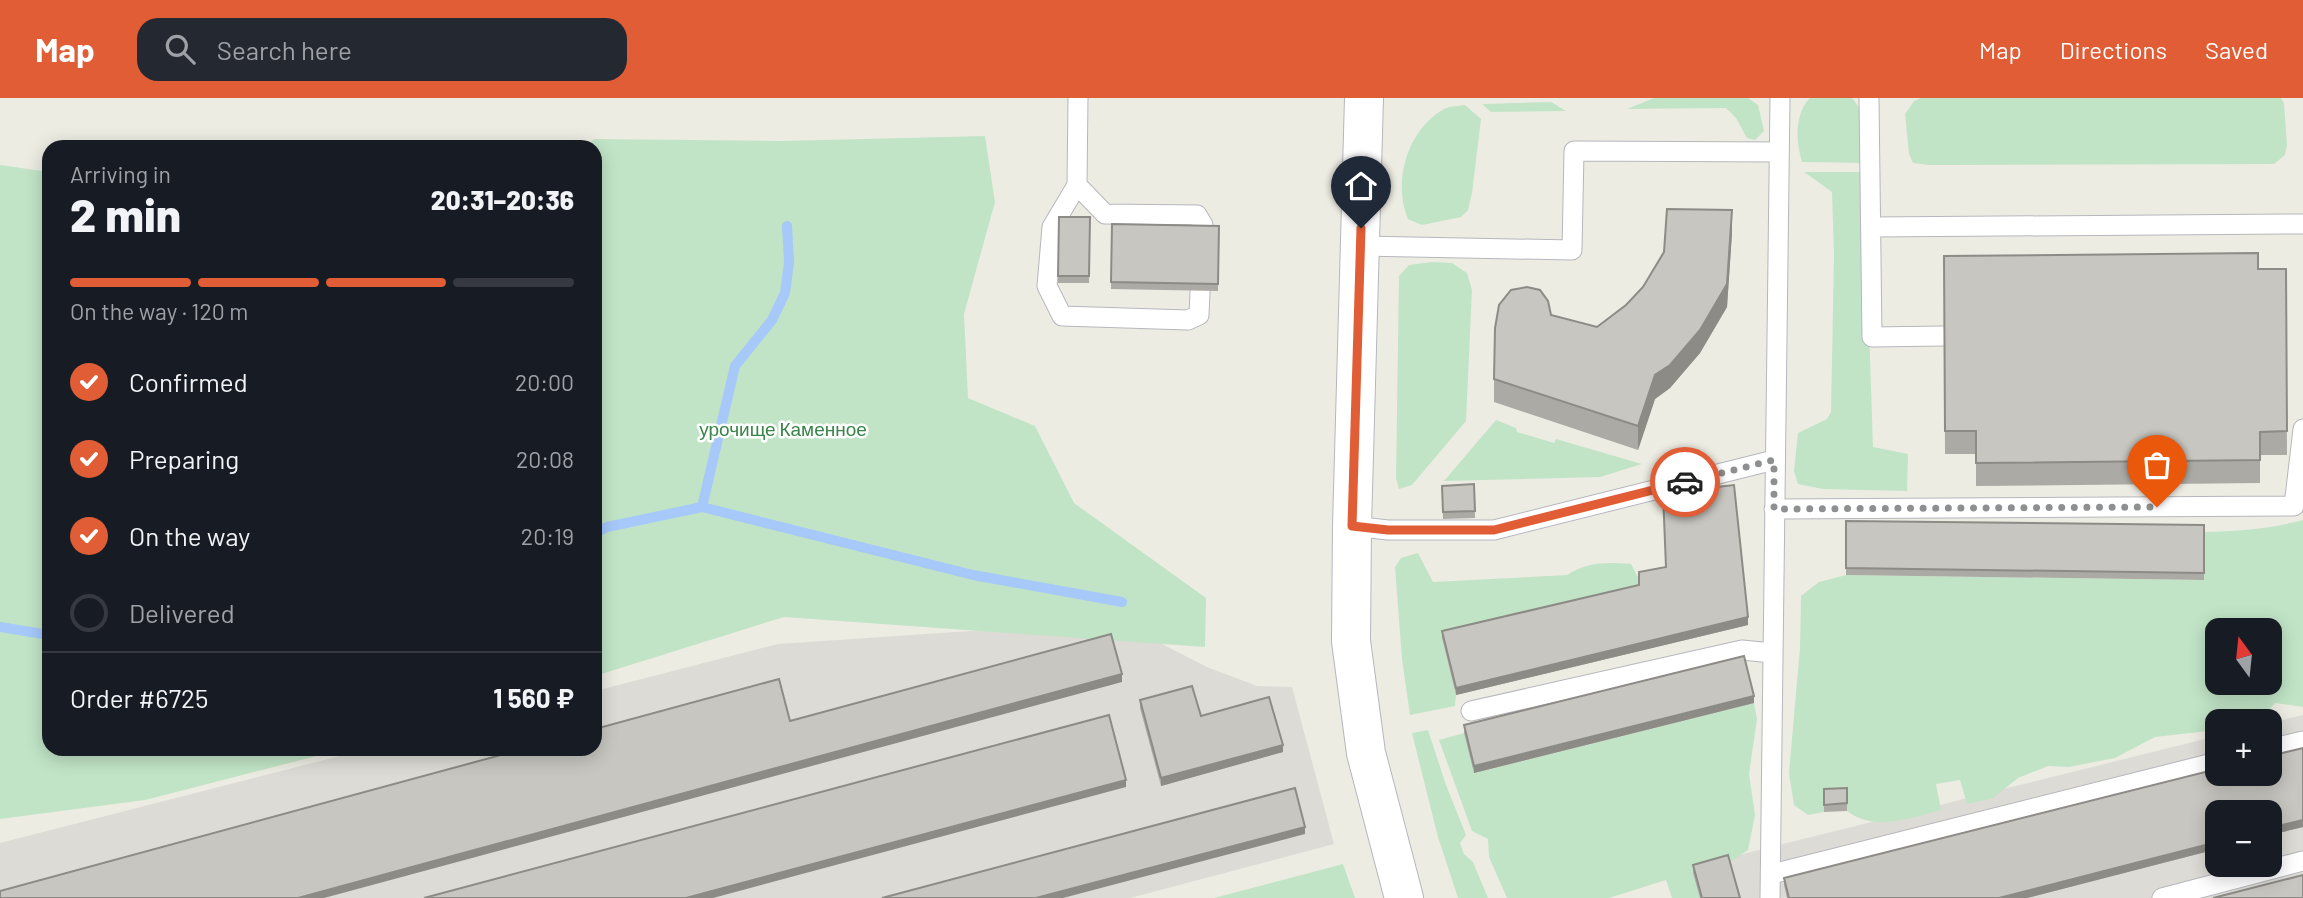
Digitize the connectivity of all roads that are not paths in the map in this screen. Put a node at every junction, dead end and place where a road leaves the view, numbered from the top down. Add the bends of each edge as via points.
1 (1078, 98) edge
2 (1364, 98) edge
3 (1780, 98) edge
4 (1869, 98) edge
5 (1779, 152) junction
6 (1077, 185) junction
7 (2303, 224) edge
8 (1871, 227) junction
9 (1361, 246) junction
10 (1944, 336) edge
11 (2303, 429) edge
12 (1774, 460) junction
13 (1774, 509) junction
14 (1352, 526) junction
15 (1772, 653) junction
16 (1471, 711) dead end
17 (2303, 741) edge
18 (2282, 746) edge
19 (2205, 765) edge
20 (2303, 861) edge
21 (1772, 874) junction
22 (1404, 898) edge
23 (1770, 898) edge
24 (2162, 898) edge

1 - 6 lane
2 - 9 street
3 - 5 lane
4 - 8 lane
5 - 9 lane via 1574,151 1572,250
5 - 12 lane
6 - 6 lane via 1052,227 1047,286 1062,316 1188,320 1199,315 1203,225 1197,215 1105,214
7 - 8 lane
8 - 10 lane via 1871,337
9 - 14 street
11 - 13 lane via 2294,506
12 - 13 lane
12 - 14 lane via 1494,530
13 - 15 lane
14 - 22 street via 1351,641 1366,753
15 - 16 lane via 1742,650
15 - 21 lane
17 - 18 lane
19 - 21 lane
20 - 24 lane
21 - 23 lane

